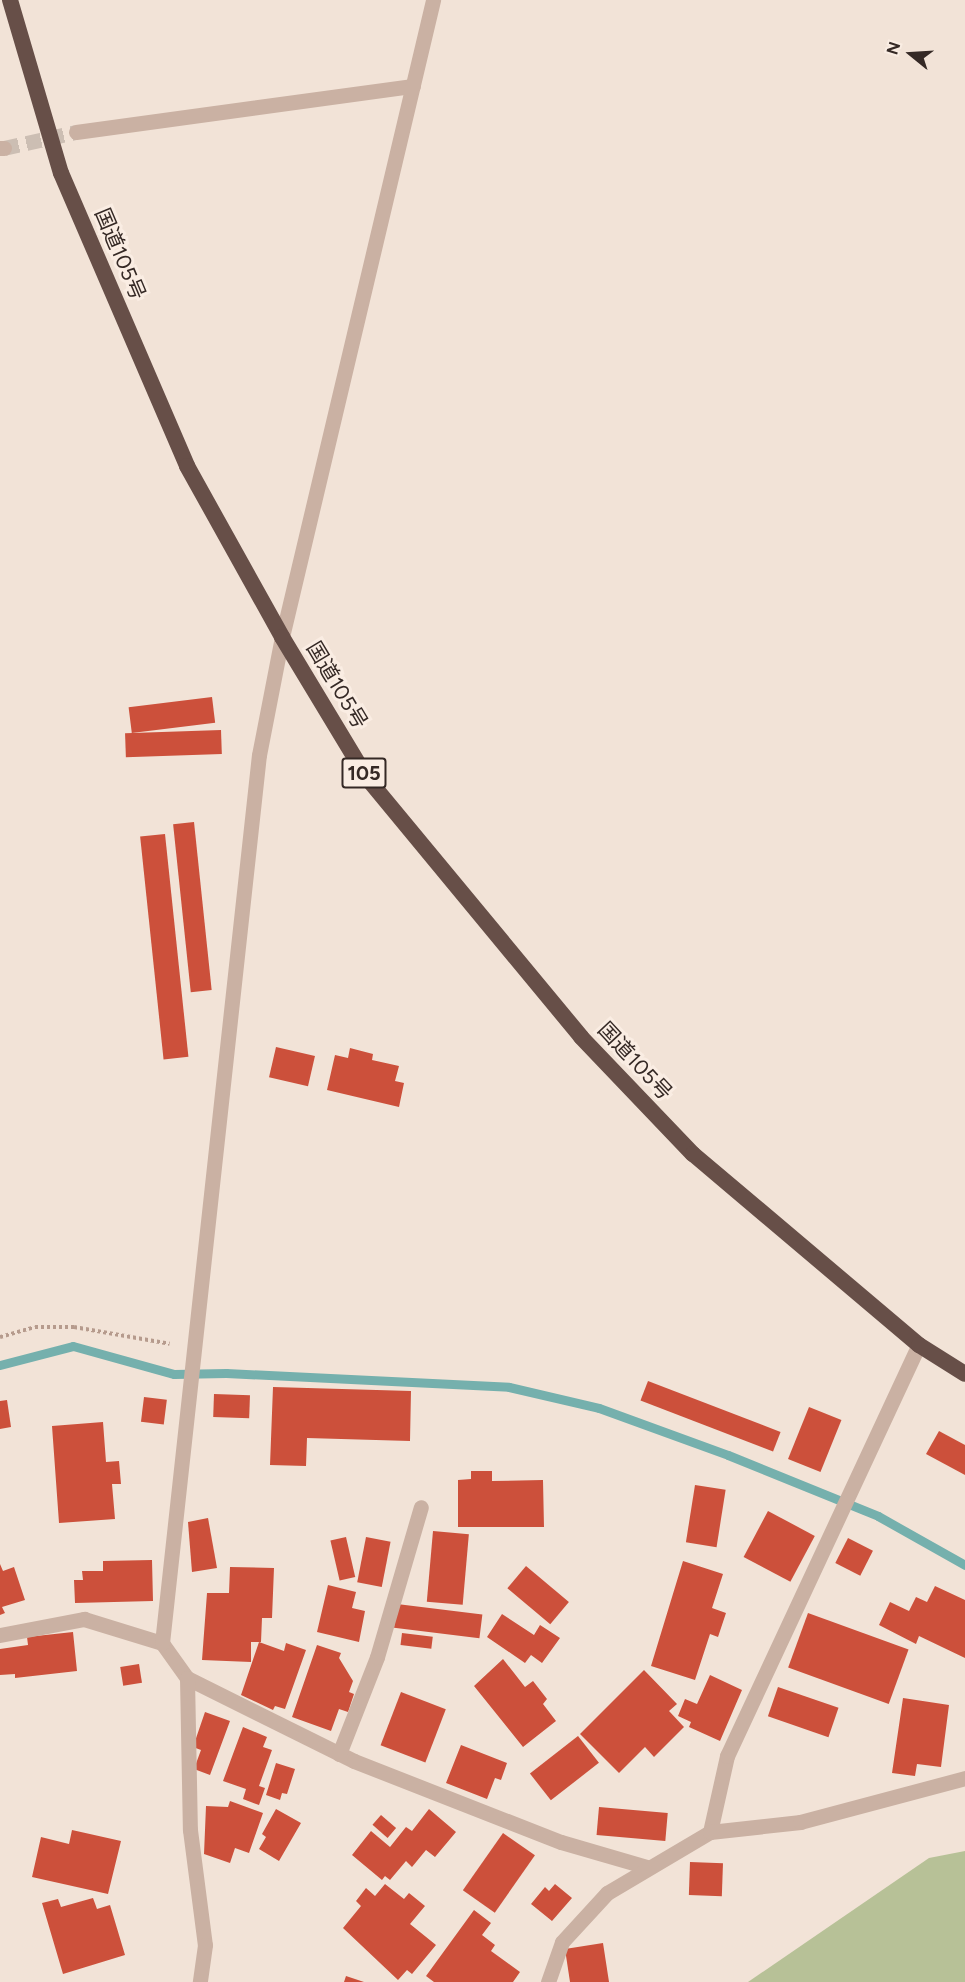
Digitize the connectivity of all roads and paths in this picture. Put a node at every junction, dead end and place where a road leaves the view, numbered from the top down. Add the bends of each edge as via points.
1 (10, 0) edge
2 (433, 0) edge
3 (413, 86) junction
4 (76, 132) tunnel mouth
5 (282, 638) junction
6 (0, 1336) edge
7 (919, 1345) junction
8 (194, 1350) junction
9 (965, 1374) edge
10 (421, 1508) dead end
11 (0, 1635) edge
12 (162, 1642) junction
13 (187, 1678) junction
14 (339, 1754) junction
15 (965, 1778) edge
16 (710, 1832) junction
17 (647, 1867) junction
18 (200, 1982) edge
19 (548, 1982) edge

1 - 5 highway, 国道105号 / 105 via 61,173 187,466
2 - 3 street
3 - 4 street
3 - 5 street
5 - 7 highway, 国道105号 / 105 via 367,778 581,1037 693,1154
5 - 8 street via 259,755
6 - 8 path via 35,1327 74,1327
7 - 9 highway, 国道105号 / 105
7 - 16 street via 728,1756
8 - 12 street
10 - 14 street via 377,1657
11 - 12 street via 84,1619
12 - 13 street
13 - 14 street
13 - 18 street via 190,1830 205,1945
14 - 17 street via 561,1842
15 - 16 street via 800,1822
16 - 17 street
17 - 19 street via 607,1893 562,1942

